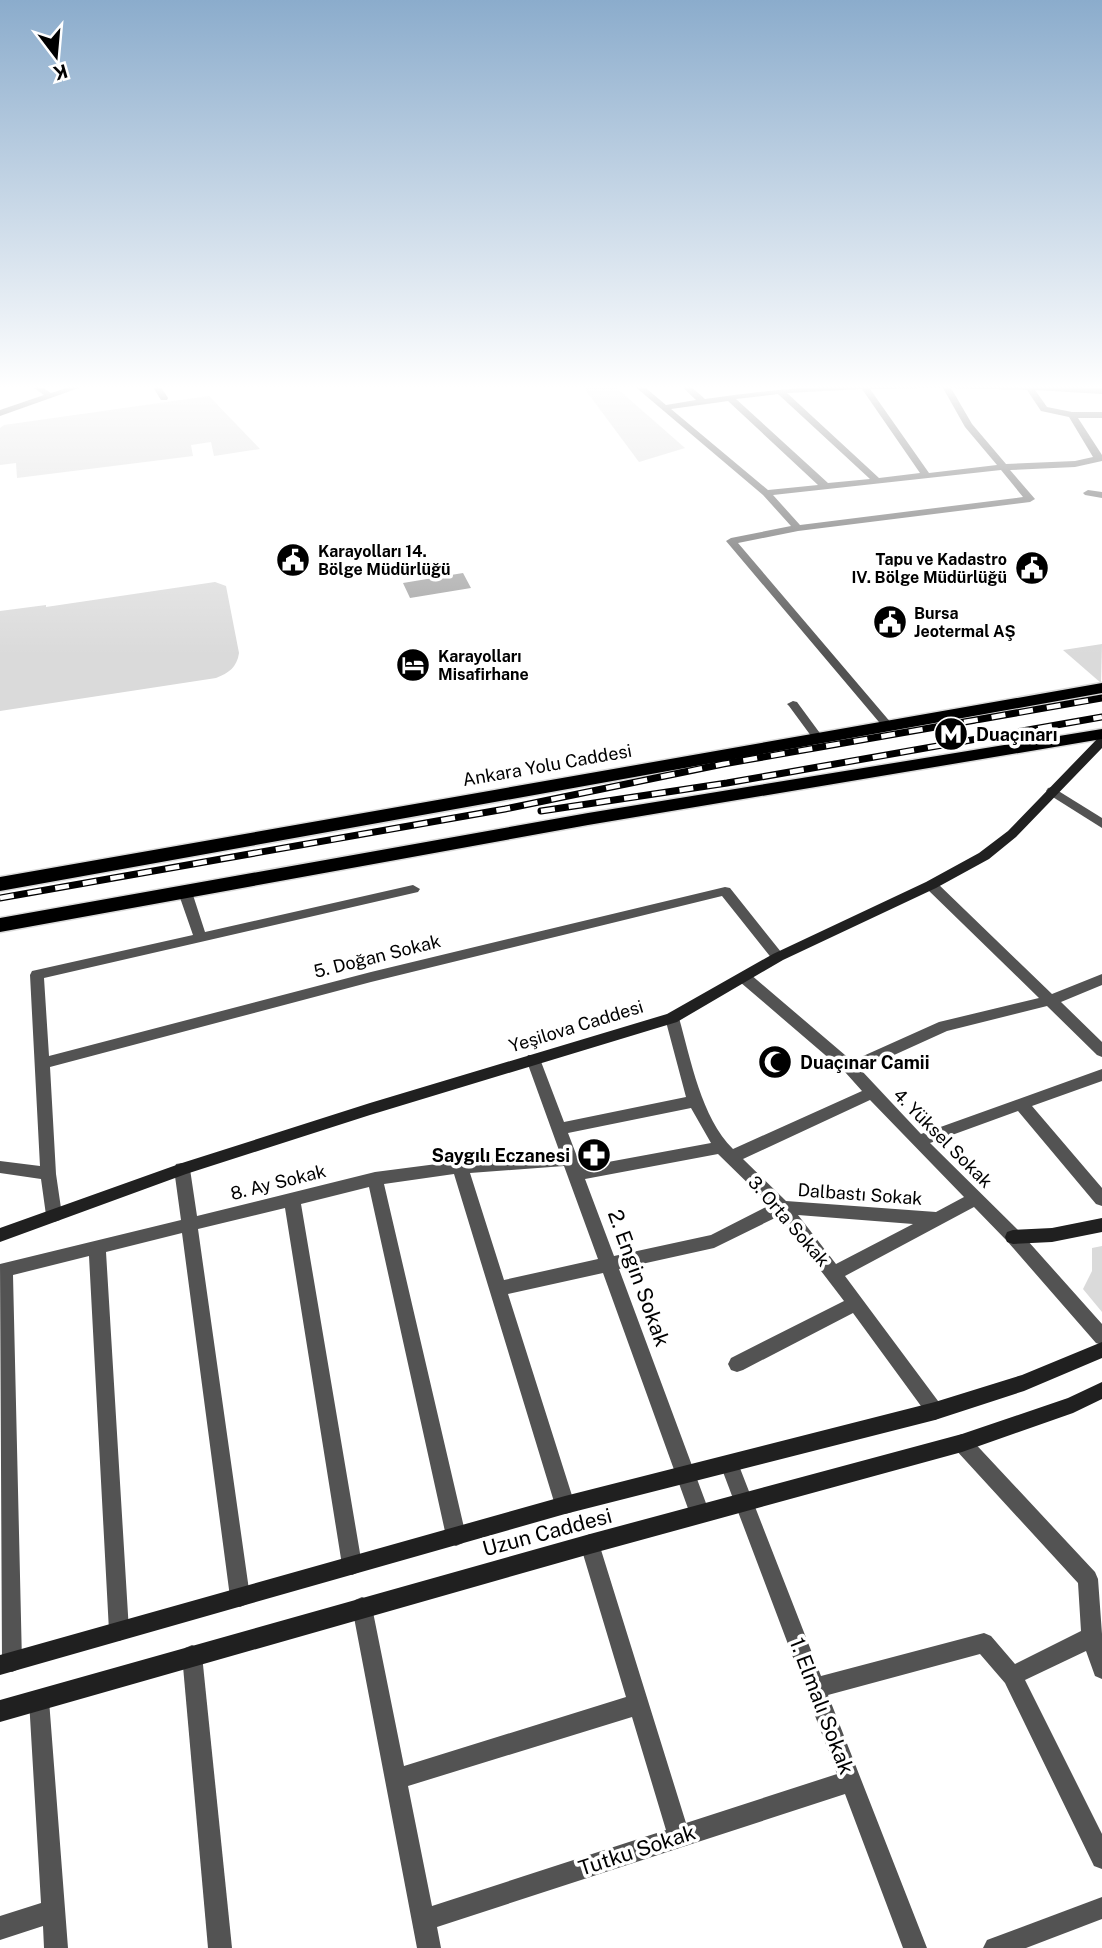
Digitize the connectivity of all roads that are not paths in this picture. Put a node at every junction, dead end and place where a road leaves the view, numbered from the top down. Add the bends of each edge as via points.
1 (744, 475) edge
2 (813, 475) edge
3 (871, 475) edge
4 (926, 475) edge
5 (1010, 475) edge
6 (876, 480) junction
7 (825, 486) junction
8 (766, 493) junction
9 (1088, 493) dead end
10 (1102, 495) edge
11 (798, 528) junction
12 (1102, 688) edge
13 (793, 705) dead end
14 (888, 726) junction
15 (1102, 734) edge
16 (818, 738) junction
17 (1102, 741) edge
18 (1052, 791) junction
19 (1102, 824) edge
20 (0, 884) edge
21 (931, 885) junction
22 (413, 888) dead end
23 (185, 892) junction
24 (0, 925) edge
25 (200, 936) junction
26 (778, 957) junction
27 (745, 978) junction
28 (1102, 979) edge
29 (1052, 1000) junction
30 (672, 1018) junction
31 (1102, 1051) edge
32 (533, 1059) junction
33 (41, 1064) junction
34 (850, 1068) junction
35 (1102, 1075) edge
36 (872, 1093) junction
37 (695, 1101) junction
38 (1021, 1104) junction
39 (559, 1129) junction
40 (918, 1141) junction
41 (726, 1152) junction
42 (0, 1167) edge
43 (460, 1167) junction
44 (573, 1167) junction
45 (182, 1169) junction
46 (48, 1174) junction
47 (375, 1180) junction
48 (292, 1198) junction
49 (975, 1199) junction
50 (1102, 1199) edge
51 (782, 1208) junction
52 (54, 1215) junction
53 (936, 1219) junction
54 (190, 1224) junction
55 (1102, 1224) edge
56 (0, 1235) edge
57 (1013, 1237) junction
58 (97, 1247) junction
59 (611, 1264) junction
60 (2, 1271) edge
61 (834, 1274) junction
62 (500, 1288) junction
63 (856, 1303) junction
64 (1102, 1337) edge
65 (1102, 1350) edge
66 (737, 1364) dead end
67 (1102, 1390) edge
68 (935, 1411) junction
69 (962, 1443) junction
70 (729, 1464) junction
71 (686, 1475) junction
72 (745, 1503) junction
73 (565, 1505) junction
74 (701, 1514) junction
75 (456, 1536) junction
76 (590, 1544) junction
77 (352, 1565) junction
78 (240, 1597) junction
79 (362, 1607) junction
80 (119, 1631) junction
81 (1091, 1637) junction
82 (192, 1656) junction
83 (6, 1663) edge
84 (1102, 1668) edge
85 (1012, 1676) junction
86 (814, 1688) junction
87 (39, 1700) junction
88 (639, 1704) junction
89 (0, 1711) edge
90 (396, 1779) junction
91 (850, 1780) junction
92 (679, 1836) junction
93 (1102, 1858) edge
94 (1102, 1908) edge
95 (54, 1911) junction
96 (424, 1920) junction
97 (0, 1928) edge
98 (56, 1948) edge
99 (220, 1948) edge
100 (429, 1948) edge
101 (915, 1948) edge
102 (995, 1948) edge

1 - 8 street
2 - 7 street
3 - 6 street
4 - 6 street
5 - 11 street via 1030,499
6 - 7 street
7 - 8 street
8 - 11 street
9 - 10 street
11 - 14 street via 731,541
12 - 14 highway, Ankara Yolu Caddesi
13 - 16 street
14 - 16 highway, Ankara Yolu Caddesi
15 - 23 highway via 588,819
16 - 20 highway, Ankara Yolu Caddesi
17 - 18 main road, Yeşilova Caddesi
18 - 19 street
18 - 21 main road, Yeşilova Caddesi via 984,856
21 - 26 main road, Yeşilova Caddesi
21 - 29 street
22 - 25 street
23 - 24 highway
23 - 25 street
25 - 33 street via 37,975
26 - 27 main road, Yeşilova Caddesi
26 - 33 street, 5. Doğan Sokak via 724,891
27 - 30 main road, Yeşilova Caddesi
27 - 34 street, 4. Yüksel Sokak
28 - 29 street
29 - 31 street
29 - 34 street via 944,1026
30 - 32 main road, Yeşilova Caddesi
30 - 37 street, 3. Orta Sokak
32 - 39 street, 2. Engin Sokak
32 - 45 main road, Yeşilova Caddesi
33 - 46 street
34 - 36 street, 4. Yüksel Sokak
35 - 38 street
36 - 40 street, 4. Yüksel Sokak
36 - 41 street, 8. Ay Sokak
37 - 39 street
37 - 41 street, 3. Orta Sokak
38 - 40 street
38 - 50 street
39 - 44 street, 2. Engin Sokak
40 - 49 street, 4. Yüksel Sokak
41 - 44 street, 8. Ay Sokak
41 - 51 street, 3. Orta Sokak
42 - 46 street
43 - 44 street, 8. Ay Sokak
43 - 47 street, 8. Ay Sokak
43 - 62 street
44 - 59 street, 2. Engin Sokak
45 - 52 main road, Yeşilova Caddesi
45 - 54 street
46 - 52 street
47 - 48 street, 8. Ay Sokak
47 - 75 street
48 - 54 street, 8. Ay Sokak
48 - 77 street
49 - 53 street
49 - 57 street, 4. Yüksel Sokak
51 - 53 street, Dalbastı Sokak
51 - 59 street, Dalbastı Sokak via 714,1241
51 - 61 street, 3. Orta Sokak
52 - 56 main road, Yeşilova Caddesi
53 - 61 street
54 - 58 street, 8. Ay Sokak
54 - 78 street
55 - 57 main road via 1052,1235
57 - 64 street, 4. Yüksel Sokak
58 - 60 street, 8. Ay Sokak
58 - 80 street
59 - 62 street, Dalbastı Sokak
59 - 71 street, 2. Engin Sokak
60 - 83 street
61 - 63 street, 3. Orta Sokak
62 - 73 street
63 - 66 street
63 - 68 street, 3. Orta Sokak
65 - 68 main road, Uzun Caddesi via 1024,1383
67 - 69 main road, Uzun Caddesi via 1073,1405
68 - 70 main road, Uzun Caddesi
69 - 72 main road, Uzun Caddesi
69 - 81 street via 1088,1579
70 - 71 main road, Uzun Caddesi
70 - 72 street, 1. Elmalı Sokak
71 - 73 main road, Uzun Caddesi
71 - 74 street, 2. Engin Sokak
72 - 74 main road, Uzun Caddesi
72 - 86 street, 1. Elmalı Sokak
73 - 75 main road, Uzun Caddesi
74 - 76 main road, Uzun Caddesi
75 - 77 main road, Uzun Caddesi
76 - 79 main road, Uzun Caddesi
76 - 88 street
77 - 78 main road, Uzun Caddesi
78 - 80 main road, Uzun Caddesi
79 - 82 main road, Uzun Caddesi
79 - 90 street
80 - 83 main road, Uzun Caddesi
81 - 84 street
81 - 85 street
82 - 87 main road, Uzun Caddesi
82 - 99 street
85 - 86 street via 984,1643
85 - 93 street
86 - 91 street, 1. Elmalı Sokak
87 - 89 main road, Uzun Caddesi
87 - 95 street
88 - 90 street
88 - 92 street
90 - 96 street
91 - 92 street, Tutku Sokak
91 - 101 street, 1. Elmalı Sokak
92 - 96 street, Tutku Sokak
94 - 102 street
95 - 97 street
95 - 98 street
96 - 100 street

